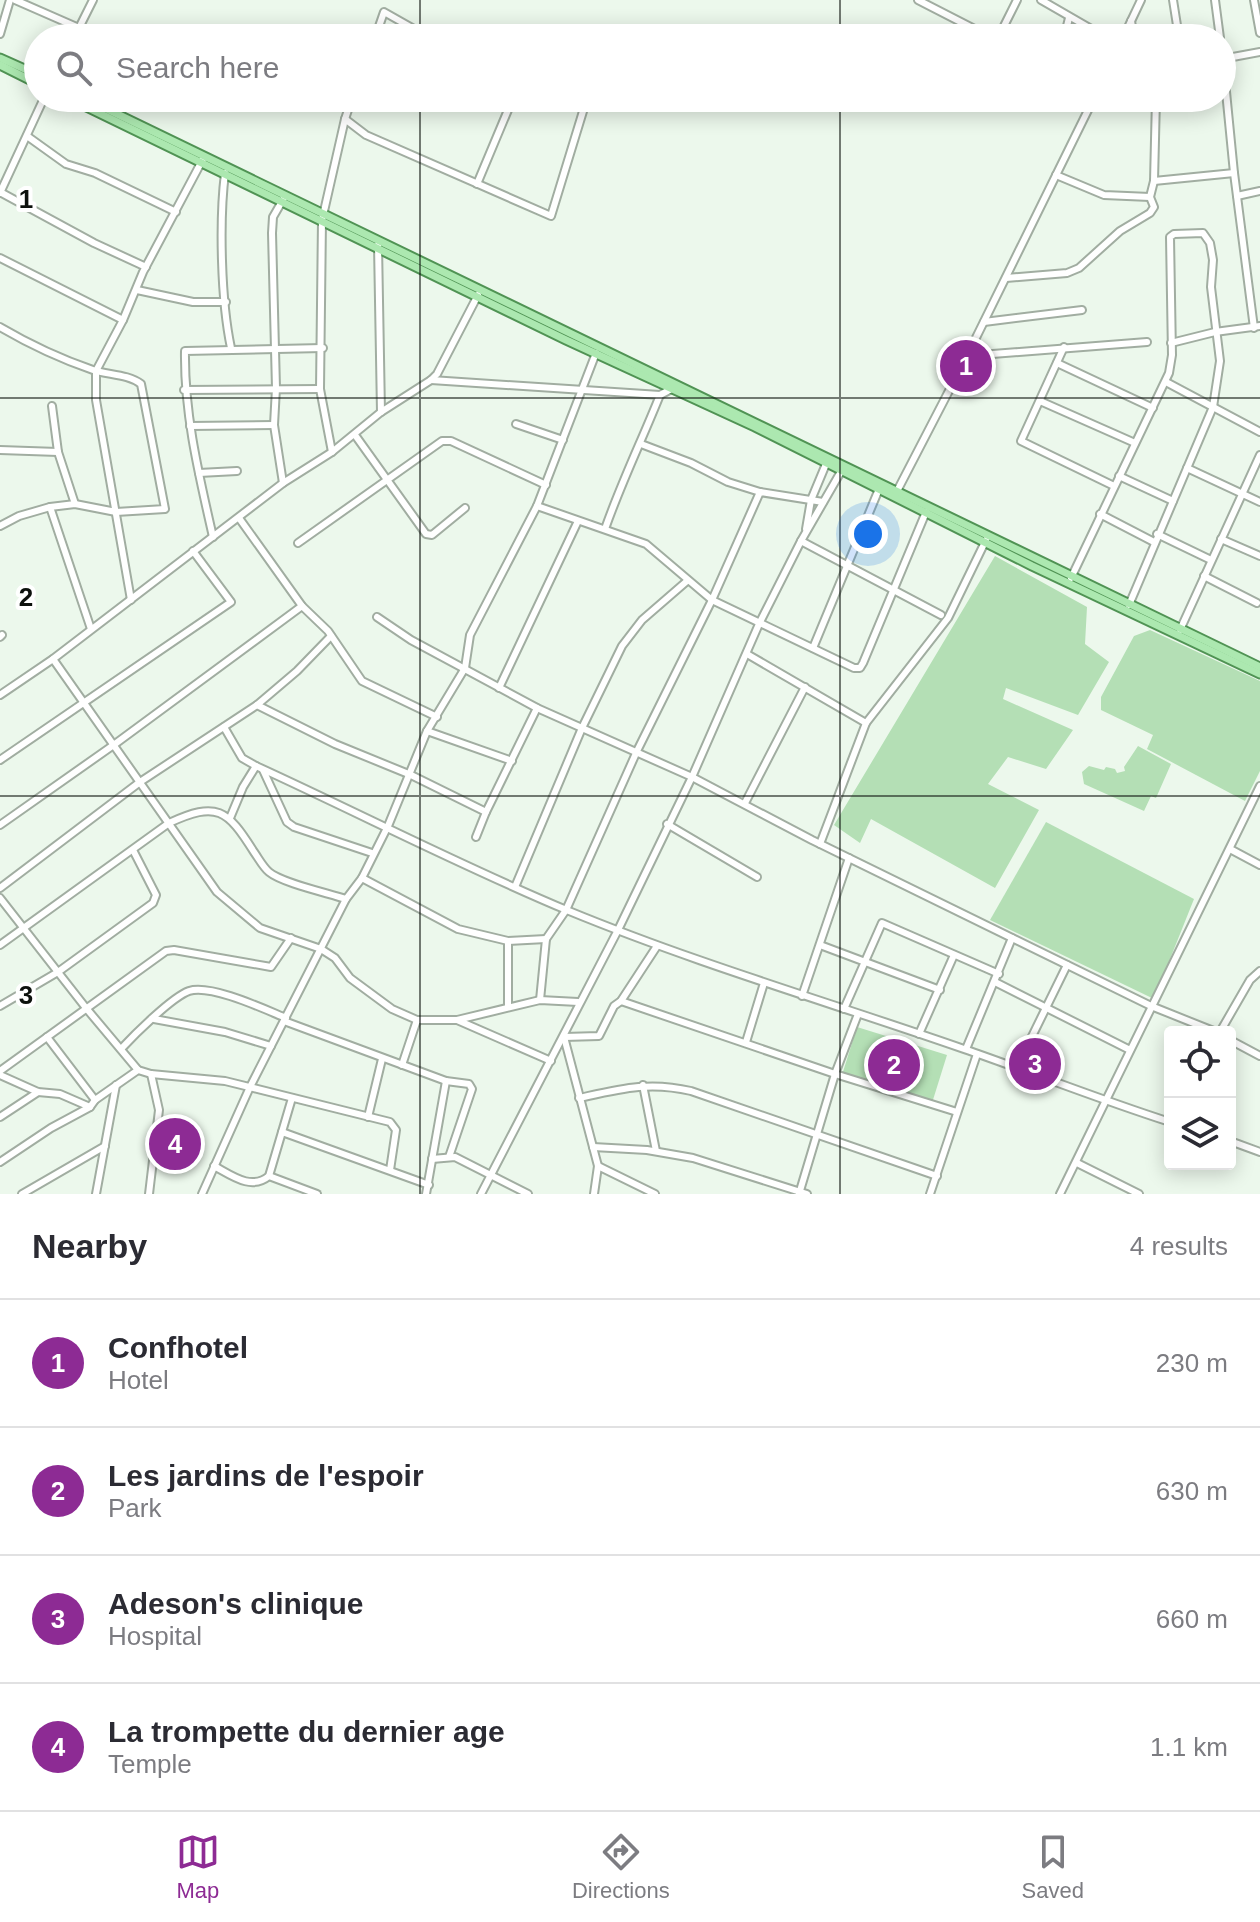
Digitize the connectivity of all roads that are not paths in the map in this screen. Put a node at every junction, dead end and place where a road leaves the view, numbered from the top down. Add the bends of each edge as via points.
1 (12, 0) edge
2 (93, 0) edge
3 (918, 0) edge
4 (1017, 0) edge
5 (1041, 0) edge
6 (1173, 0) edge
7 (1215, 0) edge
8 (1254, 0) edge
9 (1138, 1) edge
10 (1069, 18) junction
11 (1131, 21) junction
12 (69, 24) edge
13 (81, 24) edge
14 (380, 24) edge
15 (405, 24) edge
16 (967, 24) edge
17 (1003, 24) edge
18 (1068, 24) edge
19 (1080, 24) edge
20 (1130, 24) edge
21 (1132, 24) edge
22 (1177, 24) edge
23 (1218, 24) edge
24 (1260, 33) edge
25 (0, 34) edge
26 (1260, 52) edge
27 (1236, 56) edge
28 (0, 58) edge
29 (0, 65) edge
30 (24, 69) edge
31 (24, 77) edge
32 (38, 112) edge
33 (99, 112) edge
34 (111, 112) edge
35 (347, 112) edge
36 (507, 112) edge
37 (583, 112) edge
38 (1087, 112) edge
39 (1156, 112) edge
40 (1228, 112) edge
41 (345, 119) junction
42 (27, 136) junction
43 (203, 159) junction
44 (226, 171) junction
45 (1234, 173) junction
46 (1056, 175) junction
47 (1154, 181) junction
48 (477, 184) junction
49 (1260, 191) edge
50 (0, 192) edge
51 (1237, 196) junction
52 (1150, 197) junction
53 (283, 198) junction
54 (176, 212) junction
55 (323, 217) junction
56 (378, 245) junction
57 (0, 258) edge
58 (146, 267) junction
59 (1006, 278) junction
60 (137, 290) junction
61 (479, 293) junction
62 (226, 302) junction
63 (1082, 310) dead end
64 (123, 320) junction
65 (984, 322) junction
66 (0, 327) edge
67 (1257, 327) edge
68 (1215, 332) junction
69 (1147, 342) dead end
70 (1171, 343) junction
71 (1064, 347) junction
72 (231, 348) junction
73 (323, 348) junction
74 (275, 349) junction
75 (597, 350) junction
76 (967, 356) junction
77 (1057, 363) junction
78 (96, 371) junction
79 (431, 380) junction
80 (1166, 382) junction
81 (676, 387) junction
82 (276, 388) junction
83 (320, 389) junction
84 (184, 390) junction
85 (581, 391) junction
86 (660, 395) junction
87 (1040, 401) junction
88 (52, 406) dead end
89 (1213, 407) junction
90 (1153, 408) junction
91 (381, 412) junction
92 (516, 424) dead end
93 (274, 425) junction
94 (190, 426) junction
95 (1260, 432) edge
96 (355, 435) junction
97 (563, 440) junction
98 (1135, 443) junction
99 (641, 444) junction
100 (0, 450) edge
101 (58, 452) junction
102 (332, 452) junction
103 (1260, 455) edge
104 (826, 464) junction
105 (1187, 468) junction
106 (843, 469) junction
107 (237, 471) dead end
108 (199, 473) junction
109 (1119, 476) junction
110 (387, 479) junction
111 (283, 483) junction
112 (546, 485) junction
113 (1114, 486) junction
114 (879, 489) junction
115 (760, 492) junction
116 (896, 494) junction
117 (1242, 494) junction
118 (811, 500) junction
119 (1173, 501) junction
120 (823, 502) junction
121 (1260, 502) edge
122 (75, 504) junction
123 (537, 506) junction
124 (50, 507) junction
125 (465, 508) dead end
126 (116, 512) junction
127 (926, 512) junction
128 (1100, 514) junction
129 (239, 518) junction
130 (578, 521) junction
131 (0, 526) edge
132 (605, 529) junction
133 (806, 533) junction
134 (213, 537) junction
135 (1156, 538) junction
136 (1221, 539) junction
137 (986, 540) junction
138 (801, 541) junction
139 (298, 543) dead end
140 (193, 551) junction
141 (1260, 556) edge
142 (1211, 560) junction
143 (848, 567) junction
144 (1204, 576) junction
145 (1071, 578) junction
146 (687, 581) junction
147 (892, 590) junction
148 (131, 600) junction
149 (712, 600) junction
150 (1257, 603) dead end
151 (1129, 605) junction
152 (302, 606) junction
153 (941, 615) dead end
154 (377, 617) dead end
155 (1151, 619) junction
156 (759, 624) junction
157 (91, 629) junction
158 (1180, 630) junction
159 (331, 636) junction
160 (813, 648) junction
161 (747, 654) junction
162 (53, 659) junction
163 (1260, 667) edge
164 (465, 668) junction
165 (1260, 674) edge
166 (805, 687) junction
167 (499, 688) junction
168 (0, 695) edge
169 (85, 701) junction
170 (257, 705) junction
171 (537, 708) junction
172 (437, 717) junction
173 (866, 723) junction
174 (224, 727) junction
175 (582, 728) junction
176 (427, 731) junction
177 (115, 744) junction
178 (637, 751) junction
179 (0, 760) edge
180 (512, 761) junction
181 (259, 767) junction
182 (411, 775) junction
183 (692, 777) junction
184 (140, 782) junction
185 (1260, 786) edge
186 (745, 803) junction
187 (486, 812) junction
188 (230, 818) junction
189 (169, 823) junction
190 (667, 824) junction
191 (0, 825) edge
192 (388, 826) junction
193 (476, 837) dead end
194 (820, 844) junction
195 (1230, 849) junction
196 (133, 850) junction
197 (372, 853) junction
198 (849, 858) junction
199 (1260, 865) edge
200 (757, 877) dead end
201 (362, 878) junction
202 (515, 887) junction
203 (0, 888) edge
204 (0, 898) edge
205 (346, 899) junction
206 (566, 910) junction
207 (24, 929) junction
208 (618, 930) junction
209 (291, 938) junction
210 (1012, 938) junction
211 (546, 939) junction
212 (508, 941) junction
213 (0, 945) edge
214 (820, 945) junction
215 (657, 946) junction
216 (321, 949) junction
217 (954, 955) junction
218 (865, 964) junction
219 (1067, 965) junction
220 (1260, 971) edge
221 (58, 972) junction
222 (999, 974) junction
223 (1250, 980) junction
224 (995, 982) junction
225 (764, 983) junction
226 (1260, 986) edge
227 (940, 990) junction
228 (802, 996) junction
229 (540, 1000) junction
230 (621, 1001) junction
231 (578, 1002) junction
232 (0, 1006) edge
233 (508, 1006) junction
234 (1151, 1006) junction
235 (86, 1008) junction
236 (1047, 1008) junction
237 (844, 1009) junction
238 (858, 1014) junction
239 (154, 1019) junction
240 (285, 1020) junction
241 (417, 1020) junction
242 (457, 1020) junction
243 (1203, 1026) edge
244 (1222, 1026) edge
245 (919, 1034) junction
246 (47, 1037) junction
247 (564, 1037) junction
248 (746, 1042) junction
249 (1236, 1043) edge
250 (271, 1046) junction
251 (121, 1049) junction
252 (966, 1049) junction
253 (1130, 1050) junction
254 (977, 1054) junction
255 (1260, 1056) edge
256 (382, 1059) junction
257 (551, 1061) junction
258 (402, 1065) junction
259 (1016, 1069) junction
260 (138, 1070) junction
261 (0, 1073) edge
262 (151, 1074) junction
263 (835, 1074) junction
264 (446, 1081) junction
265 (116, 1085) junction
266 (643, 1085) junction
267 (250, 1087) junction
268 (38, 1092) junction
269 (292, 1098) junction
270 (579, 1098) junction
271 (1106, 1099) junction
272 (95, 1100) junction
273 (90, 1107) junction
274 (957, 1112) junction
275 (0, 1117) edge
276 (368, 1117) junction
277 (1164, 1120) edge
278 (282, 1132) junction
279 (816, 1135) junction
280 (1236, 1143) edge
281 (106, 1145) junction
282 (593, 1147) junction
283 (656, 1151) junction
284 (1260, 1152) edge
285 (449, 1157) junction
286 (432, 1159) junction
287 (0, 1162) edge
288 (1077, 1163) junction
289 (214, 1166) junction
290 (598, 1166) junction
291 (390, 1170) junction
292 (490, 1174) junction
293 (269, 1176) junction
294 (937, 1176) junction
295 (429, 1185) junction
296 (640, 1185) junction
297 (802, 1193) edge
298 (22, 1194) edge
299 (96, 1194) edge
300 (149, 1194) edge
301 (202, 1194) edge
302 (317, 1194) edge
303 (426, 1194) edge
304 (481, 1194) edge
305 (528, 1194) edge
306 (594, 1194) edge
307 (638, 1194) edge
308 (655, 1194) edge
309 (930, 1194) edge
310 (1060, 1194) edge
311 (1139, 1194) edge

1 - 12 street
1 - 25 street
2 - 13 street
3 - 16 street
4 - 17 street
5 - 10 street
6 - 22 street
7 - 23 street
8 - 24 street
9 - 11 street
10 - 18 street
10 - 19 street
11 - 20 street
11 - 21 street
14 - 15 street via 384,12
26 - 27 street
28 - 30 main road
29 - 31 main road
32 - 42 street
33 - 43 main road
34 - 43 main road
35 - 41 street
36 - 48 street
37 - 48 street via 551,216
38 - 46 street
39 - 47 street
40 - 45 street
41 - 48 street via 366,135
41 - 55 street
42 - 50 street
42 - 54 street via 66,164
43 - 44 main road
43 - 54 street
44 - 53 main road
44 - 62 street
45 - 47 street
45 - 51 street
46 - 52 street via 1104,195
46 - 59 street
47 - 52 street
49 - 51 street
50 - 58 street
51 - 67 street
52 - 59 street via 1150,213 1120,231 1079,268
53 - 55 main road
53 - 74 street via 273,217
54 - 58 street
55 - 56 main road
55 - 73 street
56 - 61 main road
56 - 91 street
57 - 64 street
58 - 60 street
59 - 65 street
60 - 62 street via 193,302
60 - 64 street
61 - 75 main road
61 - 79 street
62 - 72 street
63 - 65 street
64 - 78 street
65 - 76 street
66 - 78 street
67 - 68 street
68 - 70 street
68 - 70 street via 1214,267 1207,236 1174,234 1169,241
68 - 89 street via 1220,361
69 - 71 street
70 - 80 street
71 - 76 street
71 - 77 street
72 - 74 street
72 - 84 street via 185,351
73 - 74 street
73 - 83 street
74 - 82 street
75 - 81 main road
75 - 85 street
76 - 116 street
77 - 87 street
77 - 90 street
78 - 126 street via 96,400
78 - 126 street via 141,384 165,509
79 - 85 street
79 - 91 street
80 - 89 street
80 - 90 street
81 - 86 street
81 - 104 main road
81 - 106 main road
82 - 83 street
82 - 84 street
82 - 93 street
83 - 102 street
84 - 94 street
85 - 86 street
85 - 97 street
86 - 99 street
87 - 98 street
87 - 113 street via 1022,444
88 - 101 street
89 - 95 street
89 - 105 street
90 - 98 street
91 - 96 street
92 - 97 street
93 - 94 street
93 - 111 street
94 - 108 street
96 - 102 street
96 - 110 street
97 - 112 street
98 - 109 street
99 - 115 street
99 - 132 street
100 - 101 street
101 - 122 street
102 - 111 street
103 - 117 street
104 - 106 main road
104 - 118 street
105 - 117 street
105 - 119 street
106 - 114 main road
106 - 116 main road
106 - 120 street
107 - 108 street
108 - 134 street
109 - 113 street
109 - 119 street
110 - 112 street via 442,441 451,441
110 - 125 street via 426,534 432,535
110 - 139 street
111 - 129 street
112 - 123 street
113 - 128 street
114 - 116 main road
114 - 143 street
115 - 118 street
115 - 149 street
116 - 127 main road
116 - 137 main road
117 - 121 street
117 - 136 street
118 - 120 street
118 - 133 street
119 - 135 street
120 - 133 street
122 - 124 street
122 - 126 street
123 - 130 street
123 - 164 street via 470,635
124 - 131 street
124 - 157 street
126 - 148 street
127 - 137 main road
127 - 147 street
128 - 135 street
128 - 145 street
129 - 134 street
129 - 152 street
130 - 132 street
130 - 167 street
132 - 146 street via 646,544
133 - 138 street
134 - 140 street
135 - 142 street
135 - 151 street
136 - 141 street
136 - 142 street
137 - 145 main road
137 - 155 main road
137 - 173 street via 948,618
138 - 143 street
138 - 156 street
140 - 148 street
140 - 169 street via 231,602
142 - 144 street
143 - 147 street
143 - 160 street
144 - 150 street
144 - 158 street
145 - 151 main road
146 - 149 street
146 - 175 street via 632,631
147 - 153 street
147 - 160 street via 860,668
148 - 157 street
149 - 156 street
149 - 178 street
151 - 155 main road
152 - 159 street
152 - 177 street
154 - 164 street
155 - 158 main road
155 - 165 main road
156 - 160 street
156 - 161 street
157 - 162 street
158 - 163 main road
159 - 170 street
159 - 172 street via 362,681
161 - 166 street
161 - 183 street
162 - 168 street
162 - 169 street
164 - 167 street
164 - 172 street
166 - 173 street
166 - 186 street
167 - 171 street
169 - 177 street
169 - 179 street
170 - 174 street
170 - 182 street
171 - 175 street
171 - 180 street
172 - 176 street
173 - 194 street
174 - 181 street via 242,758
174 - 184 street
175 - 178 street
175 - 202 street
176 - 180 street
176 - 182 street
177 - 184 street
177 - 191 street
178 - 183 street
178 - 206 street
180 - 187 street
181 - 188 street via 243,787
181 - 192 street
181 - 197 street via 287,822
182 - 187 street
182 - 192 street
183 - 186 street
183 - 190 street
184 - 189 street
184 - 203 street
185 - 195 street
186 - 194 street
187 - 193 street
188 - 189 street via 206,809
188 - 205 street via 266,871
189 - 196 street
189 - 209 street via 217,892 260,928
190 - 200 street
190 - 208 street
192 - 197 street
192 - 202 street
194 - 198 street
195 - 199 street
195 - 234 street
196 - 207 street
196 - 221 street via 156,895 153,903
197 - 201 street
198 - 210 street
198 - 214 street
201 - 205 street
201 - 212 street via 458,929
202 - 206 street
204 - 207 street
205 - 216 street
206 - 208 street
206 - 211 street
207 - 213 street
207 - 221 street
208 - 215 street
208 - 231 street
209 - 216 street
209 - 235 street via 271,967 166,951
210 - 219 street
210 - 222 street
211 - 212 street
211 - 229 street
212 - 233 street
214 - 218 street
214 - 228 street
215 - 225 street
215 - 230 street
216 - 240 street
216 - 241 street via 350,978
217 - 218 street via 886,923 879,926
217 - 222 street
217 - 227 street
218 - 227 street
218 - 237 street
219 - 234 street
219 - 236 street
220 - 223 street
221 - 232 street
221 - 235 street
222 - 224 street
223 - 226 street
223 - 244 street
224 - 236 street
224 - 252 street
225 - 228 street
225 - 248 street
227 - 245 street
228 - 237 street
229 - 231 street
229 - 233 street
230 - 247 street via 599,1036
230 - 248 street
231 - 247 street
233 - 242 street
234 - 243 street
234 - 253 street
235 - 246 street
235 - 251 street
236 - 253 street
236 - 259 street
237 - 238 street
238 - 245 street
238 - 263 street
239 - 240 street via 190,990 204,990
239 - 250 street
239 - 251 street
240 - 250 street
240 - 256 street
241 - 242 street
241 - 258 street
242 - 257 street
245 - 252 street
246 - 261 street
246 - 272 street
247 - 257 street
247 - 270 street
248 - 263 street
249 - 255 street
250 - 267 street
251 - 260 street
252 - 254 street
253 - 271 street
254 - 259 street
254 - 274 street
256 - 258 street
256 - 276 street
257 - 292 street
258 - 264 street
259 - 271 street
260 - 262 street
260 - 265 street
261 - 268 street
262 - 267 street
262 - 300 street via 159,1110
263 - 274 street
263 - 279 street
264 - 285 street via 472,1089
264 - 286 street
265 - 272 street
265 - 281 street
266 - 270 street
266 - 279 street via 691,1091
266 - 283 street
267 - 269 street
267 - 289 street
268 - 273 street via 60,1094
268 - 275 street
269 - 276 street
269 - 278 street
270 - 282 street
271 - 277 street
271 - 288 street
272 - 273 street
273 - 287 street
274 - 294 street
276 - 291 street via 395,1126
278 - 291 street
278 - 293 street
279 - 294 street
279 - 297 street
280 - 284 street
281 - 298 street
281 - 299 street
282 - 283 street
282 - 290 street
283 - 297 street
285 - 286 street
285 - 292 street
286 - 295 street
288 - 310 street
288 - 311 street
289 - 293 street via 245,1182
289 - 301 street
290 - 296 street
290 - 306 street
291 - 295 street
292 - 304 street
292 - 305 street
293 - 302 street
294 - 309 street
295 - 303 street
296 - 307 street
296 - 308 street

